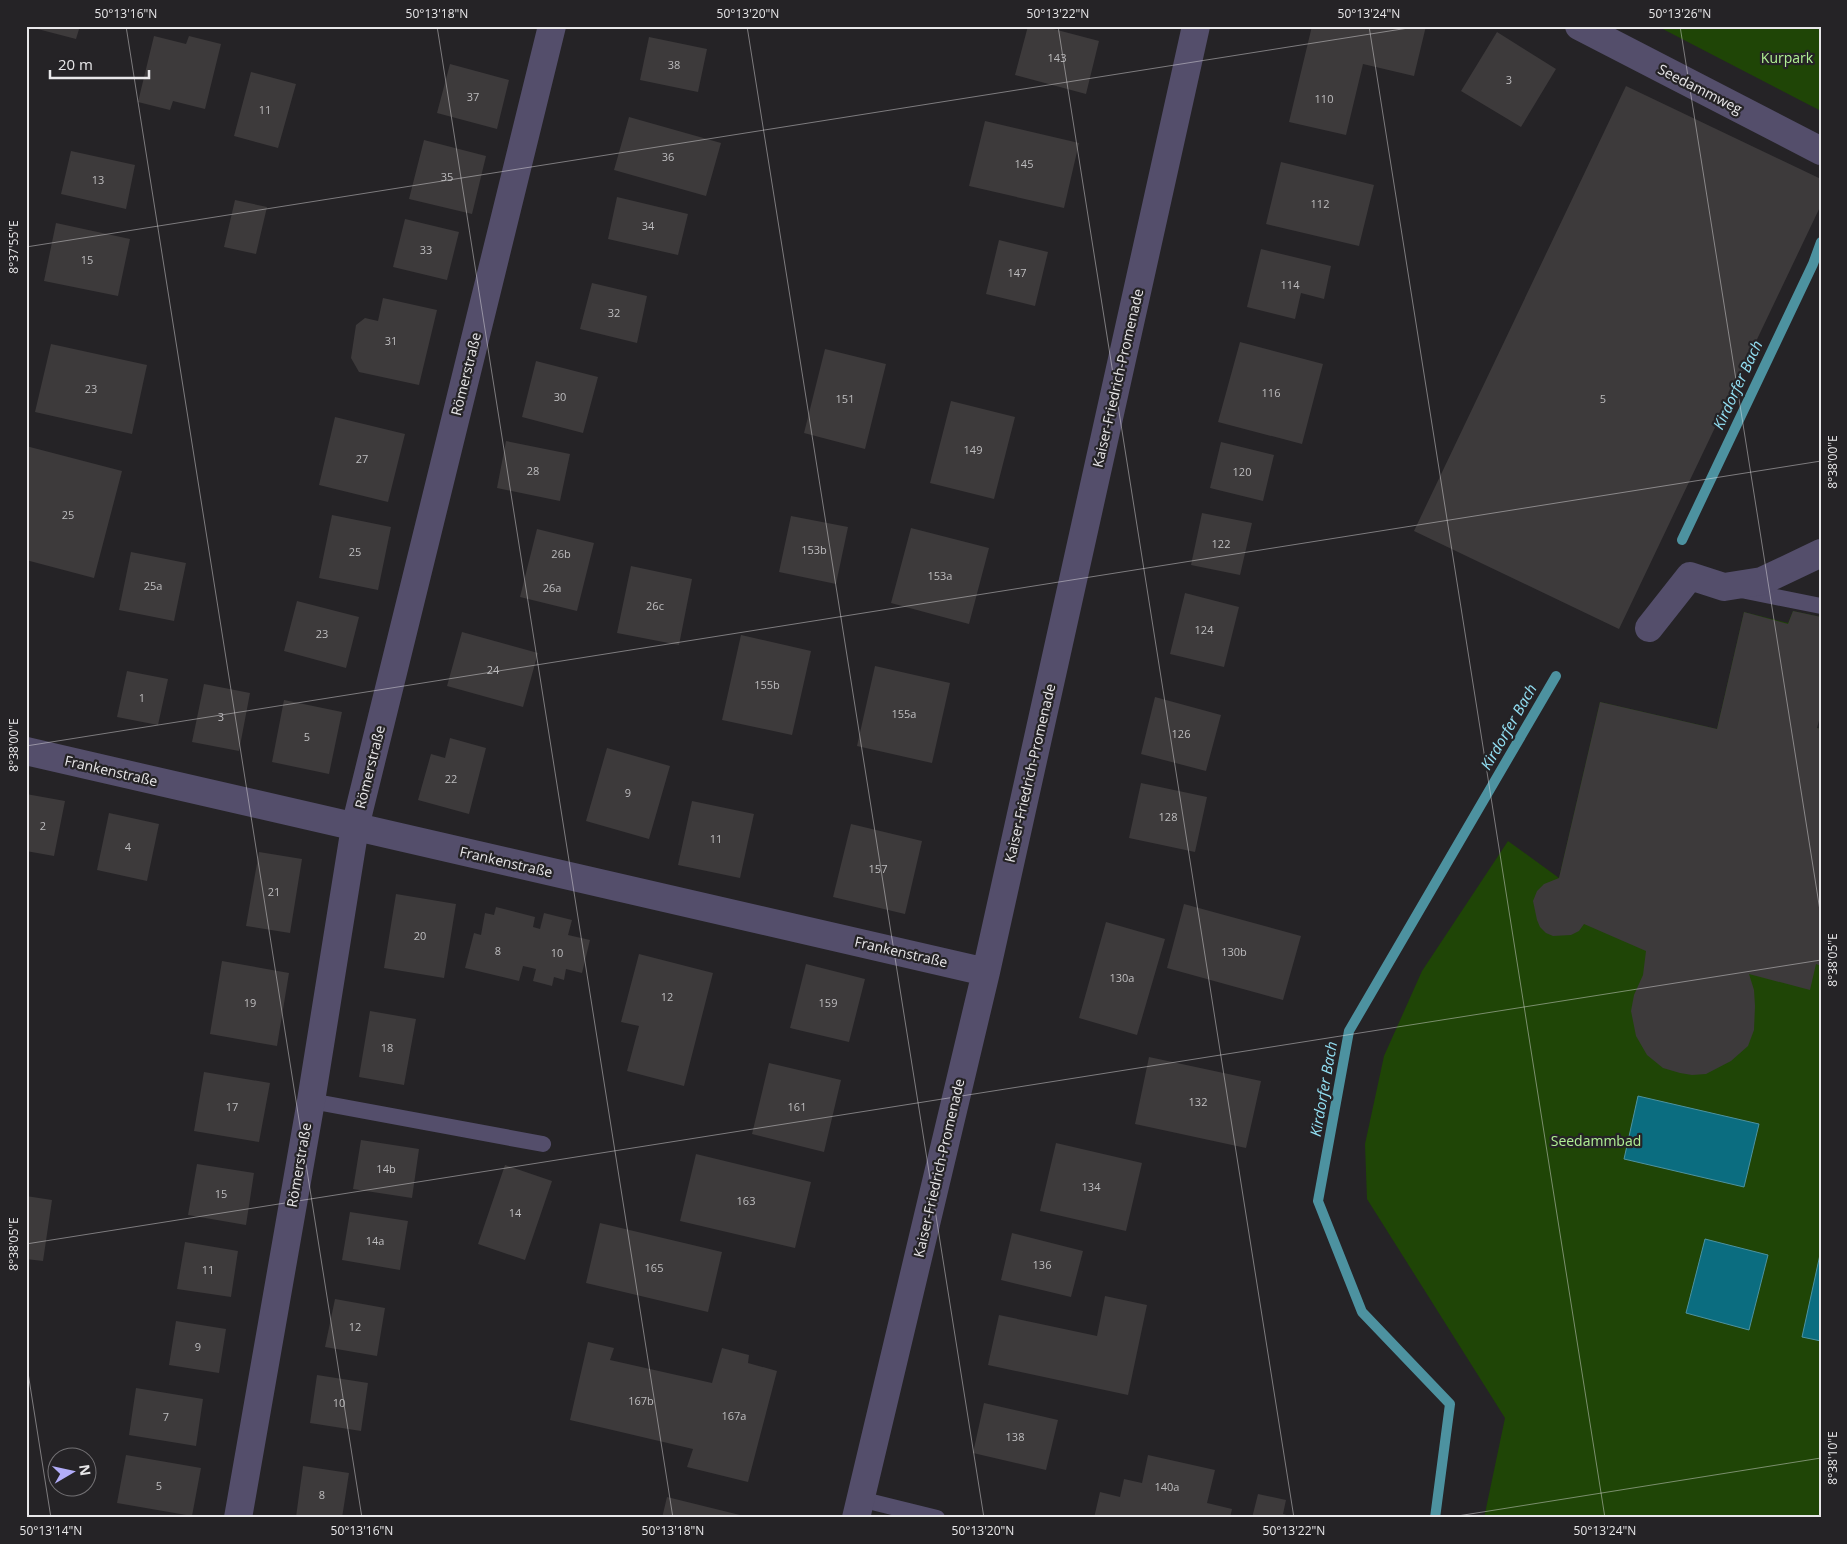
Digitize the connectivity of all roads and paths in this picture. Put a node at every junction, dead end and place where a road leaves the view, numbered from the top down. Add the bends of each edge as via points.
1 (552, 26) edge
2 (1196, 26) edge
3 (1579, 26) edge
4 (1821, 151) edge
5 (1821, 553) edge
6 (1724, 587) junction
7 (1821, 606) edge
8 (1649, 628) dead end
9 (26, 751) edge
10 (355, 827) junction
11 (986, 972) junction
12 (310, 1101) junction
13 (543, 1144) dead end
14 (858, 1509) edge
15 (238, 1518) edge
16 (937, 1518) edge

1 - 10 street, Römerstraße
2 - 11 street, Kaiser-Friedrich-Promenade
3 - 4 street, Seedammweg
5 - 6 street via 1762,581
6 - 7 lane
6 - 8 street via 1690,576
9 - 10 street, Frankenstraße
10 - 11 street, Frankenstraße
10 - 12 street, Römerstraße
11 - 14 street, Kaiser-Friedrich-Promenade
12 - 13 lane
12 - 15 street, Römerstraße
14 - 16 lane

